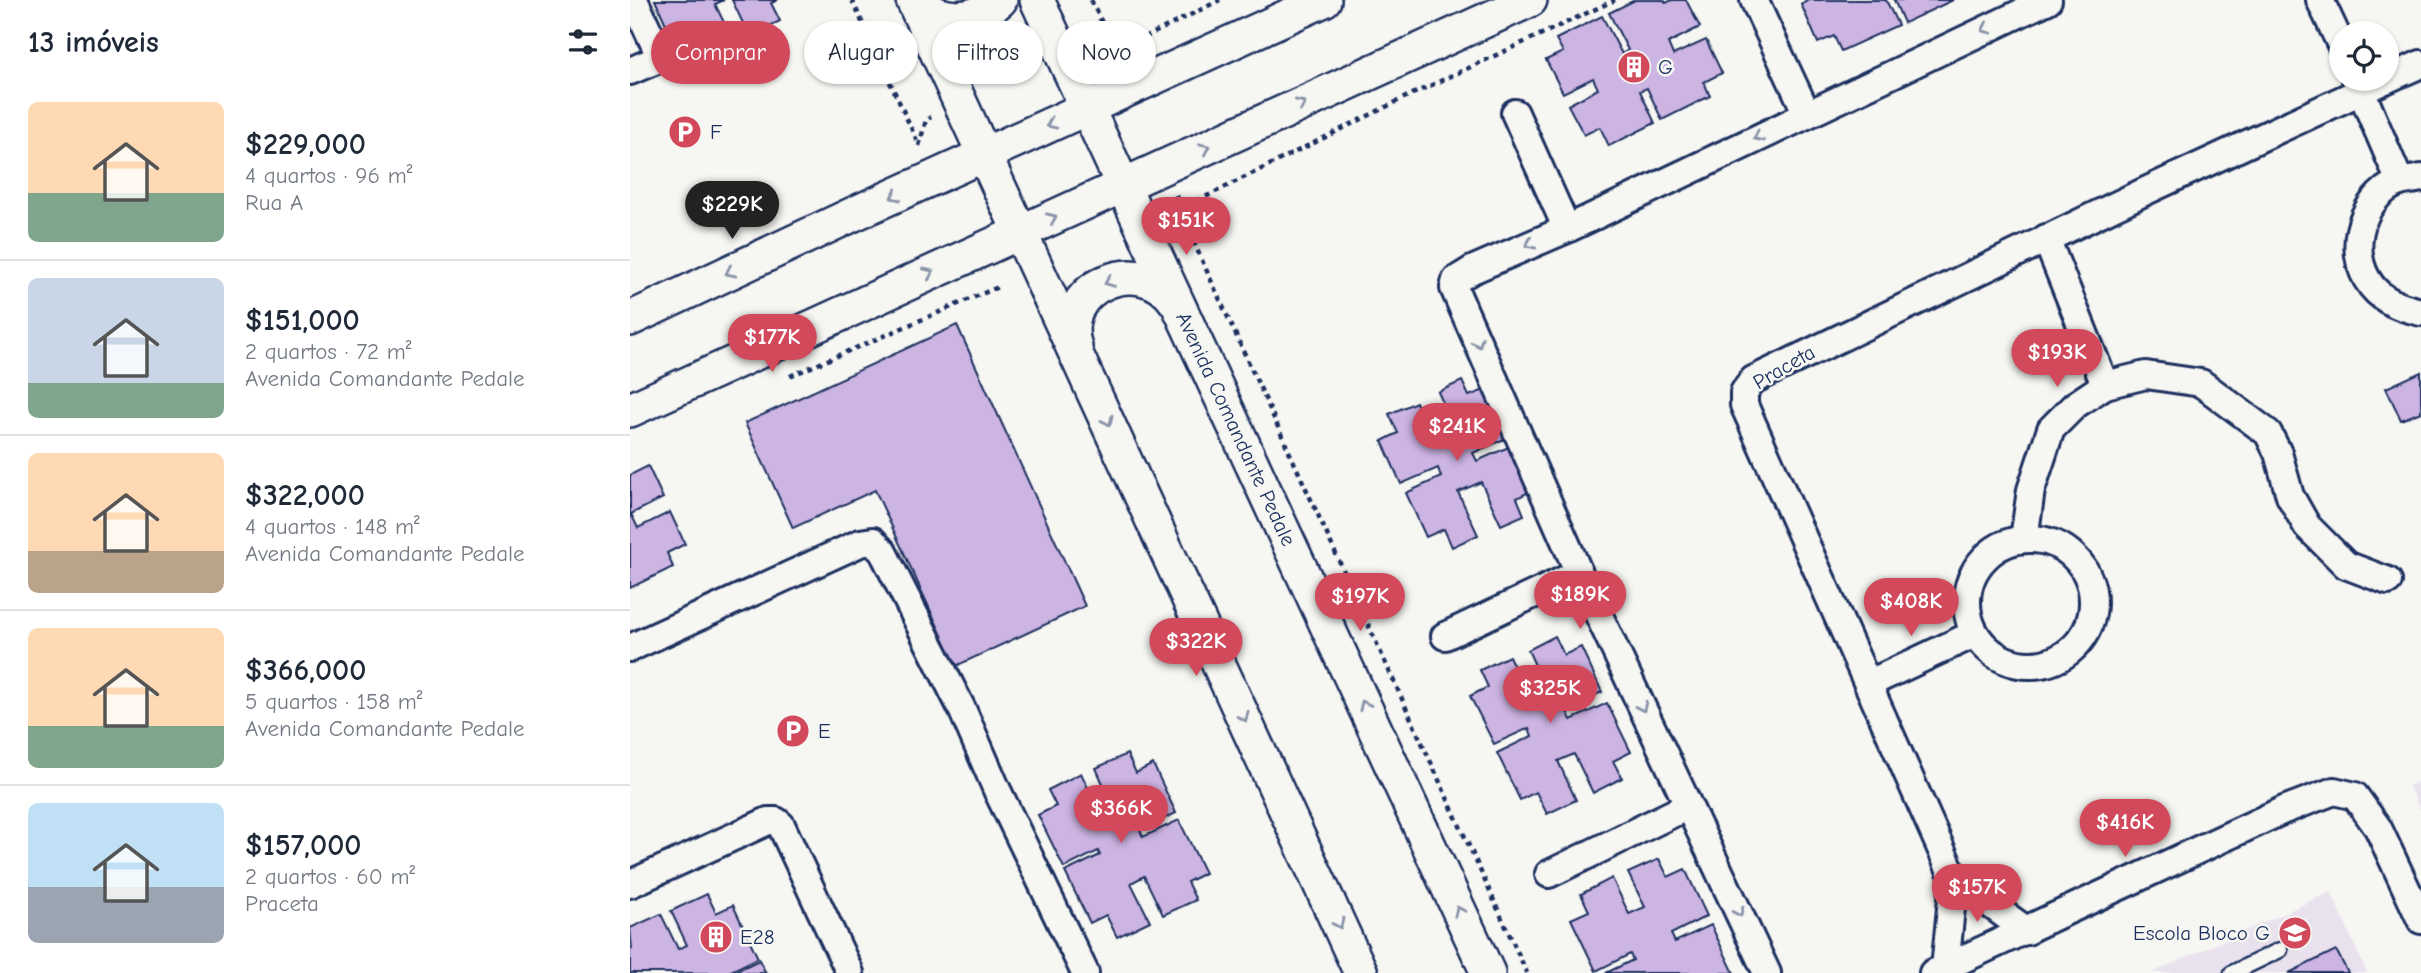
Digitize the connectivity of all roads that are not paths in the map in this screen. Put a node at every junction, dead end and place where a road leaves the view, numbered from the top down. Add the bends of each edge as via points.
1 (634, 0) edge
2 (915, 0) edge
3 (1000, 0) edge
4 (1037, 0) edge
5 (1324, 0) edge
6 (1530, 0) edge
7 (1754, 0) edge
8 (2320, 0) edge
9 (2041, 1) edge
10 (2330, 21) edge
11 (2421, 64) edge
12 (630, 71) edge
13 (2399, 74) edge
14 (2345, 91) edge
15 (2363, 91) edge
16 (1087, 107) junction
17 (1515, 113) dead end
18 (1807, 114) junction
19 (985, 155) junction
20 (2410, 180) edge
21 (1123, 185) junction
22 (1567, 229) junction
23 (1020, 232) junction
24 (2046, 238) junction
25 (2421, 312) edge
26 (1183, 315) junction
27 (630, 319) edge
28 (1079, 359) junction
29 (2105, 385) junction
30 (630, 410) edge
31 (2024, 540) junction
32 (1579, 573) junction
33 (2388, 582) dead end
34 (1974, 634) junction
35 (1445, 636) dead end
36 (630, 649) edge
37 (1868, 684) junction
38 (1688, 806) junction
39 (1549, 874) dead end
40 (1954, 878) junction
41 (630, 884) edge
42 (2421, 920) edge
43 (2027, 931) junction
44 (2280, 950) dead end
45 (1939, 970) edge
46 (850, 973) edge
47 (1085, 973) edge
48 (1361, 973) edge
49 (1488, 973) edge
50 (1767, 973) edge
51 (2232, 973) edge

1 - 12 street via 661,58
2 - 3 street via 935,14 953,18 971,17
2 - 19 street
4 - 16 street, Avenida Comandante Pedale
5 - 16 street
21 -> 6 street
7 - 18 street
8 - 10 street
9 -> 18 street
11 - 13 street, Praceta
14 - 24 street, Praceta
15 - 20 street
16 -> 19 street
16 - 21 street, Avenida Comandante Pedale
17 - 22 street
18 -> 22 street
19 - 23 street
19 -> 27 street
20 - 25 street via 2378,196 2363,218 2357,244 2362,269 2376,291 2398,307
23 -> 21 street
21 - 26 street, Avenida Comandante Pedale
22 -> 32 street via 1472,270 1456,280 1454,288
23 - 28 street
30 -> 23 street
24 - 29 street
24 - 37 street, Praceta via 1753,380 1744,392 1744,405
26 -> 28 street via 1161,286 1143,278 1107,280 1091,290 1073,323
49 -> 26 street, Avenida Comandante Pedale
28 -> 48 street
29 - 31 street via 2051,429 2031,490
29 - 33 street via 2146,375 2201,383 2268,433 2290,496 2307,526 2346,565
31 - 34 street via 2003,545 1987,556 1975,574 1968,611
31 - 34 street via 2045,541 2070,553 2084,570 2093,605 2080,642 2064,656 2032,666 1993,653
32 - 35 street
32 -> 38 street
34 - 37 street
36 - 47 street via 873,541 884,552 962,709
37 - 40 street, Praceta
38 - 39 street
38 -> 50 street
40 - 43 street
40 - 45 street, Praceta
41 - 46 street via 776,821 782,825
42 - 43 street via 2378,828 2355,796 2334,791
43 - 45 street
44 - 51 lane

